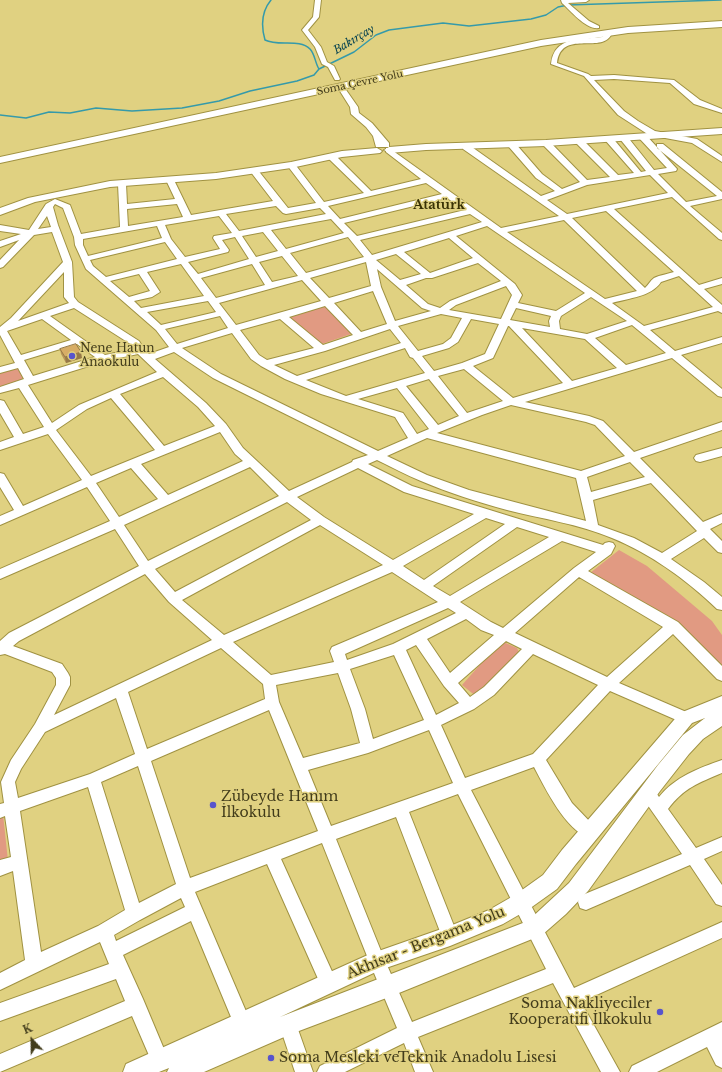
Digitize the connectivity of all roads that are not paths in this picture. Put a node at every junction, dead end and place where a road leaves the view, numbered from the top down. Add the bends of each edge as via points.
1 (318, 0) edge
2 (586, 0) edge
3 (564, 1) edge
4 (722, 21) edge
5 (722, 24) edge
6 (597, 27) dead end
7 (608, 35) dead end
8 (589, 78) junction
9 (337, 79) dead end
10 (342, 88) dead end
11 (722, 110) edge
12 (722, 131) edge
13 (660, 135) junction
14 (646, 136) junction
15 (623, 137) junction
16 (608, 138) junction
17 (579, 141) junction
18 (546, 143) junction
19 (381, 145) junction
20 (512, 145) junction
21 (466, 147) junction
22 (0, 154) edge
23 (332, 157) junction
24 (721, 159) edge
25 (0, 160) edge
26 (291, 165) junction
27 (254, 171) junction
28 (653, 173) junction
29 (640, 175) junction
30 (616, 178) junction
31 (170, 180) junction
32 (427, 180) junction
33 (585, 183) junction
34 (122, 184) junction
35 (560, 191) junction
36 (370, 194) junction
37 (674, 194) junction
38 (448, 195) junction
39 (722, 197) edge
40 (541, 199) junction
41 (54, 200) junction
42 (180, 201) junction
43 (278, 203) junction
44 (684, 205) junction
45 (123, 206) junction
46 (322, 206) junction
47 (608, 208) junction
48 (472, 211) junction
49 (0, 212) edge
50 (221, 213) junction
51 (566, 217) junction
52 (188, 218) junction
53 (334, 219) junction
54 (160, 223) junction
55 (489, 223) junction
56 (0, 228) edge
57 (56, 229) junction
58 (124, 229) junction
59 (265, 229) junction
60 (500, 231) junction
61 (31, 233) junction
62 (237, 234) junction
63 (450, 235) junction
64 (722, 236) edge
65 (78, 237) junction
66 (352, 237) junction
67 (167, 239) junction
68 (0, 244) edge
69 (398, 251) junction
70 (286, 253) junction
71 (85, 259) junction
72 (370, 259) junction
73 (480, 259) junction
74 (183, 260) junction
75 (254, 261) junction
76 (68, 262) junction
77 (0, 265) edge
78 (141, 270) junction
79 (680, 273) junction
80 (427, 275) junction
81 (196, 277) junction
82 (304, 277) junction
83 (103, 280) junction
84 (722, 281) edge
85 (507, 282) junction
86 (398, 284) junction
87 (270, 286) junction
88 (376, 287) junction
89 (698, 288) junction
90 (644, 292) junction
91 (590, 294) junction
92 (213, 299) junction
93 (126, 300) junction
94 (328, 302) junction
95 (602, 302) junction
96 (75, 304) junction
97 (513, 305) junction
98 (721, 309) edge
99 (138, 311) junction
100 (441, 311) junction
101 (222, 313) junction
102 (557, 314) junction
103 (468, 315) junction
104 (43, 316) junction
105 (282, 316) junction
106 (633, 322) junction
107 (509, 323) junction
108 (392, 325) junction
109 (159, 328) junction
110 (233, 328) junction
111 (642, 329) junction
112 (1, 330) edge
113 (555, 331) junction
114 (359, 336) junction
115 (588, 337) junction
116 (722, 340) edge
117 (78, 341) junction
118 (406, 345) junction
119 (175, 348) junction
120 (322, 349) junction
121 (144, 354) junction
122 (674, 354) junction
123 (414, 355) junction
124 (103, 358) junction
125 (19, 362) junction
126 (265, 364) junction
127 (466, 365) junction
128 (625, 369) junction
129 (0, 370) edge
130 (164, 373) junction
131 (431, 375) junction
132 (297, 380) junction
133 (26, 382) junction
134 (399, 384) junction
135 (569, 384) junction
136 (0, 390) edge
137 (721, 392) edge
138 (113, 393) junction
139 (347, 399) junction
140 (511, 402) junction
141 (0, 403) edge
142 (465, 417) junction
143 (722, 426) edge
144 (222, 427) junction
145 (50, 429) junction
146 (431, 432) junction
147 (20, 439) junction
148 (415, 439) junction
149 (0, 446) edge
150 (162, 451) junction
151 (722, 452) edge
152 (377, 455) junction
153 (634, 458) junction
154 (700, 458) dead end
155 (251, 462) junction
156 (133, 463) junction
157 (357, 463) junction
158 (581, 475) junction
159 (0, 477) edge
160 (653, 478) junction
161 (89, 481) junction
162 (287, 496) junction
163 (586, 498) junction
164 (166, 501) junction
165 (20, 512) junction
166 (485, 513) junction
167 (722, 518) edge
168 (320, 520) junction
169 (0, 521) edge
170 (117, 522) junction
171 (516, 522) junction
172 (593, 528) junction
173 (704, 529) junction
174 (561, 536) junction
175 (617, 536) junction
176 (722, 549) edge
177 (607, 550) junction
178 (662, 559) junction
179 (393, 566) junction
180 (146, 567) junction
181 (578, 571) junction
182 (0, 574) edge
183 (424, 586) junction
184 (173, 599) junction
185 (450, 602) junction
186 (722, 605) edge
187 (465, 614) junction
188 (673, 626) junction
189 (504, 634) junction
190 (419, 638) junction
191 (222, 640) junction
192 (1, 648) edge
193 (398, 648) junction
194 (531, 648) junction
195 (344, 666) junction
196 (722, 675) edge
197 (269, 681) junction
198 (449, 682) junction
199 (608, 684) junction
200 (120, 690) junction
201 (272, 702) junction
202 (469, 705) junction
203 (721, 715) edge
204 (686, 718) junction
205 (432, 723) junction
206 (40, 728) junction
207 (368, 747) junction
208 (143, 758) junction
209 (538, 759) junction
210 (298, 766) junction
211 (722, 766) edge
212 (93, 779) junction
213 (4, 782) edge
214 (462, 787) junction
215 (653, 800) junction
216 (400, 808) junction
217 (6, 809) edge
218 (590, 832) junction
219 (326, 835) junction
220 (722, 844) edge
221 (271, 855) junction
222 (694, 856) junction
223 (18, 862) junction
224 (0, 868) edge
225 (185, 888) junction
226 (722, 898) edge
227 (522, 902) junction
228 (586, 902) dead end
229 (194, 911) junction
230 (134, 914) junction
231 (535, 928) junction
232 (722, 930) edge
233 (104, 932) junction
234 (450, 936) junction
235 (112, 952) junction
236 (377, 961) junction
237 (34, 964) junction
238 (119, 969) junction
239 (558, 973) junction
240 (0, 982) edge
241 (329, 984) junction
242 (389, 986) junction
243 (570, 998) junction
244 (137, 1005) junction
245 (0, 1012) edge
246 (242, 1023) junction
247 (288, 1024) junction
248 (408, 1032) junction
249 (716, 1033) edge
250 (722, 1059) edge
251 (160, 1061) junction
252 (0, 1063) edge
253 (134, 1072) edge
254 (178, 1072) edge
255 (304, 1072) edge
256 (326, 1072) edge
257 (424, 1072) edge
258 (611, 1072) edge
259 (638, 1072) edge

1 - 9 street via 316,18 305,30
2 - 3 street
3 - 6 street via 587,22
4 - 22 highway, Soma Çevre Yolu via 631,26 543,39
5 - 25 highway, Soma Çevre Yolu via 628,30 541,43
7 - 8 street via 604,38 566,44 556,52 554,64
8 - 11 street via 672,81 697,102
8 - 13 street via 625,116 652,133
10 - 19 street via 354,107 354,114 365,122
12 - 13 main road
13 - 14 main road
13 - 24 street via 694,141
14 - 15 main road
14 - 28 street via 673,169
14 - 39 street
15 - 16 main road
15 - 28 street
16 - 17 main road
16 - 29 street
17 - 18 main road
17 - 30 street
18 - 20 main road
18 - 33 street
19 - 21 main road
19 - 23 main road
19 - 32 street
20 - 21 main road
20 - 35 street via 534,172
21 - 40 street
23 - 26 main road
23 - 36 street
26 - 27 main road
26 - 46 street
27 - 31 main road
27 - 43 street
28 - 29 street
28 - 37 street
29 - 30 street
30 - 33 street
31 - 34 main road
31 - 42 street
32 - 36 street
32 - 38 street
33 - 35 street
34 - 41 main road via 90,188
34 - 45 street
35 - 40 street
36 - 46 street
37 - 44 street
37 - 47 street
38 - 48 street
38 - 53 street
39 - 44 street
40 - 51 street
41 - 49 main road via 32,200
41 - 57 street
41 - 61 street
41 - 65 street via 67,207
42 - 45 street
42 - 52 street
43 - 46 street via 286,211
43 - 50 street
44 - 64 street
45 - 58 street
46 - 53 street
47 - 51 street
47 - 79 street
48 - 55 street
48 - 66 street
50 - 52 street
50 - 62 street
51 - 60 street
51 - 90 street
52 - 54 street
53 - 59 street
53 - 66 street
54 - 58 street
54 - 67 street
55 - 60 street
55 - 63 street
56 - 61 street
57 - 61 street
57 - 76 street
58 - 65 street
59 - 62 street
59 - 70 street
60 - 91 street
61 - 68 street
61 - 77 street
62 - 74 street via 217,238 225,250
62 - 75 street
63 - 69 street
63 - 73 street
65 - 71 street
66 - 70 street
66 - 72 street
67 - 71 street
67 - 74 street
69 - 72 street
69 - 80 street
70 - 75 street
70 - 82 street
71 - 83 street via 89,267
72 - 82 street
72 - 86 street
72 - 88 street
73 - 80 street
73 - 85 street
74 - 78 street
74 - 81 street
75 - 81 street
75 - 87 street
76 - 96 street via 69,297
76 - 112 street via 14,320
78 - 83 street
78 - 93 street via 155,292
79 - 89 street
79 - 90 street via 658,280
80 - 86 street
81 - 92 street
82 - 87 street
82 - 94 street
83 - 93 street
84 - 89 street
85 - 97 street via 517,295
85 - 100 street via 452,303
86 - 100 street via 425,306
87 - 92 street
88 - 94 street
88 - 108 street
89 - 98 street
90 - 95 street
91 - 95 street
91 - 102 street
92 - 99 street
92 - 101 street
93 - 99 street
94 - 105 street
94 - 114 street
95 - 106 street
96 - 104 street
96 - 121 street via 136,343
97 - 102 street
97 - 107 street
98 - 111 street
99 - 109 street
100 - 103 street
100 - 108 street
101 - 109 street
101 - 110 street
102 - 113 street via 554,321
103 - 107 street
103 - 123 street via 455,340 446,346
104 - 112 street
104 - 117 street
105 - 110 street
105 - 120 street
106 - 111 street
106 - 115 street
107 - 113 street
107 - 127 street via 489,356
107 - 135 street
108 - 114 street
108 - 118 street
109 - 119 street
110 - 119 street
110 - 126 street via 254,357
111 - 122 street
112 - 125 street
113 - 115 street
114 - 120 street
115 - 128 street
116 - 122 street
117 - 124 street
117 - 125 street
118 - 123 street
118 - 132 street
119 - 121 street
119 - 152 street via 217,376
120 - 126 street
121 - 124 street
121 - 130 street
122 - 128 street
122 - 137 street
123 - 131 street
124 - 133 street
125 - 129 street
125 - 133 street
126 - 132 street
127 - 131 street
127 - 140 street
128 - 135 street
130 - 138 street
130 - 144 street via 202,405
131 - 134 street
131 - 142 street
132 - 139 street
133 - 136 street
133 - 145 street
134 - 139 street
134 - 146 street
135 - 140 street
138 - 145 street via 83,407
138 - 150 street
139 - 148 street via 399,414
140 - 142 street
140 - 153 street via 599,423
141 - 147 street
142 - 146 street
143 - 153 street
144 - 150 street
144 - 155 street via 239,451
145 - 147 street
145 - 161 street
146 - 148 street
146 - 158 street
147 - 149 street
148 - 152 street
150 - 156 street
151 - 154 street
152 - 157 street
152 - 172 street via 448,488
153 - 158 street
153 - 160 street
155 - 162 street
155 - 164 street
156 - 161 street
156 - 164 street
157 - 162 street
157 - 166 street via 408,489
158 - 163 street
159 - 165 street
160 - 163 street
160 - 173 street
161 - 165 street
161 - 170 street
162 - 168 street
162 - 180 street
163 - 172 street
164 - 170 street
165 - 169 street
166 - 171 street
166 - 179 street
167 - 173 street
168 - 179 street
168 - 184 street
170 - 180 street
170 - 182 street
171 - 174 street
171 - 183 street
172 - 175 street
173 - 176 street
173 - 178 street
174 - 177 street
174 - 185 street
175 - 177 street
175 - 178 street
177 - 181 street
178 - 186 street
179 - 183 street
179 - 191 street
180 - 184 street
180 - 192 street via 14,637
181 - 188 street
181 - 189 street
183 - 185 street
184 - 191 street
185 - 187 street
185 - 195 street via 337,651
187 - 189 street
187 - 190 street
188 - 196 street
188 - 199 street
189 - 194 street
189 - 198 street
190 - 193 street
190 - 198 street
191 - 197 street
191 - 200 street
192 - 206 street via 57,668 64,677 63,685
193 - 195 street
193 - 205 street
194 - 199 street
194 - 202 street via 488,691
195 - 197 street
195 - 207 street
197 - 201 street
198 - 202 street
199 - 204 street
199 - 209 street
200 - 206 street
200 - 208 street
201 - 208 street
201 - 210 street
202 - 205 street
203 - 204 main road, Akhisar - Bergama Yolu
203 - 215 main road, Akhisar - Bergama Yolu via 701,729 687,744
204 - 218 main road, Akhisar - Bergama Yolu
205 - 207 street
205 - 214 street
206 - 213 street
207 - 210 street
208 - 212 street
208 - 225 street
209 - 214 street
209 - 218 street via 563,805 577,822
210 - 219 street
211 - 215 street via 685,782
212 - 217 street
212 - 230 street
213 - 217 street
214 - 216 street
214 - 227 street
215 - 222 street
215 - 231 main road, Akhisar - Bergama Yolu via 580,885
216 - 219 street
216 - 234 street
217 - 223 street
218 - 227 main road, Akhisar - Bergama Yolu via 550,882
219 - 221 street
219 - 236 street
220 - 222 street
221 - 225 street
221 - 241 street
222 - 226 street
222 - 228 street
223 - 224 street
223 - 237 street
225 - 229 street
225 - 230 street
227 - 231 street
227 - 234 main road, Akhisar - Bergama Yolu via 496,917
229 - 235 street
229 - 246 street
230 - 233 street
231 - 239 street
231 - 242 main road, Akhisar - Bergama Yolu
232 - 243 street
233 - 235 street
233 - 237 street
234 - 236 main road, Akhisar - Bergama Yolu
235 - 238 street
236 - 241 main road, Akhisar - Bergama Yolu
236 - 242 street
237 - 240 street
238 - 244 street
238 - 245 street
239 - 243 street
239 - 248 street
241 - 246 main road, Akhisar - Bergama Yolu
242 - 247 main road, Akhisar - Bergama Yolu
242 - 248 street
243 - 258 street
244 - 251 street
244 - 252 street
246 - 251 main road, Akhisar - Bergama Yolu
247 - 254 main road, Akhisar - Bergama Yolu
247 - 255 street
248 - 256 street
248 - 257 street
249 - 250 street
249 - 259 street
251 - 253 main road, Akhisar - Bergama Yolu

